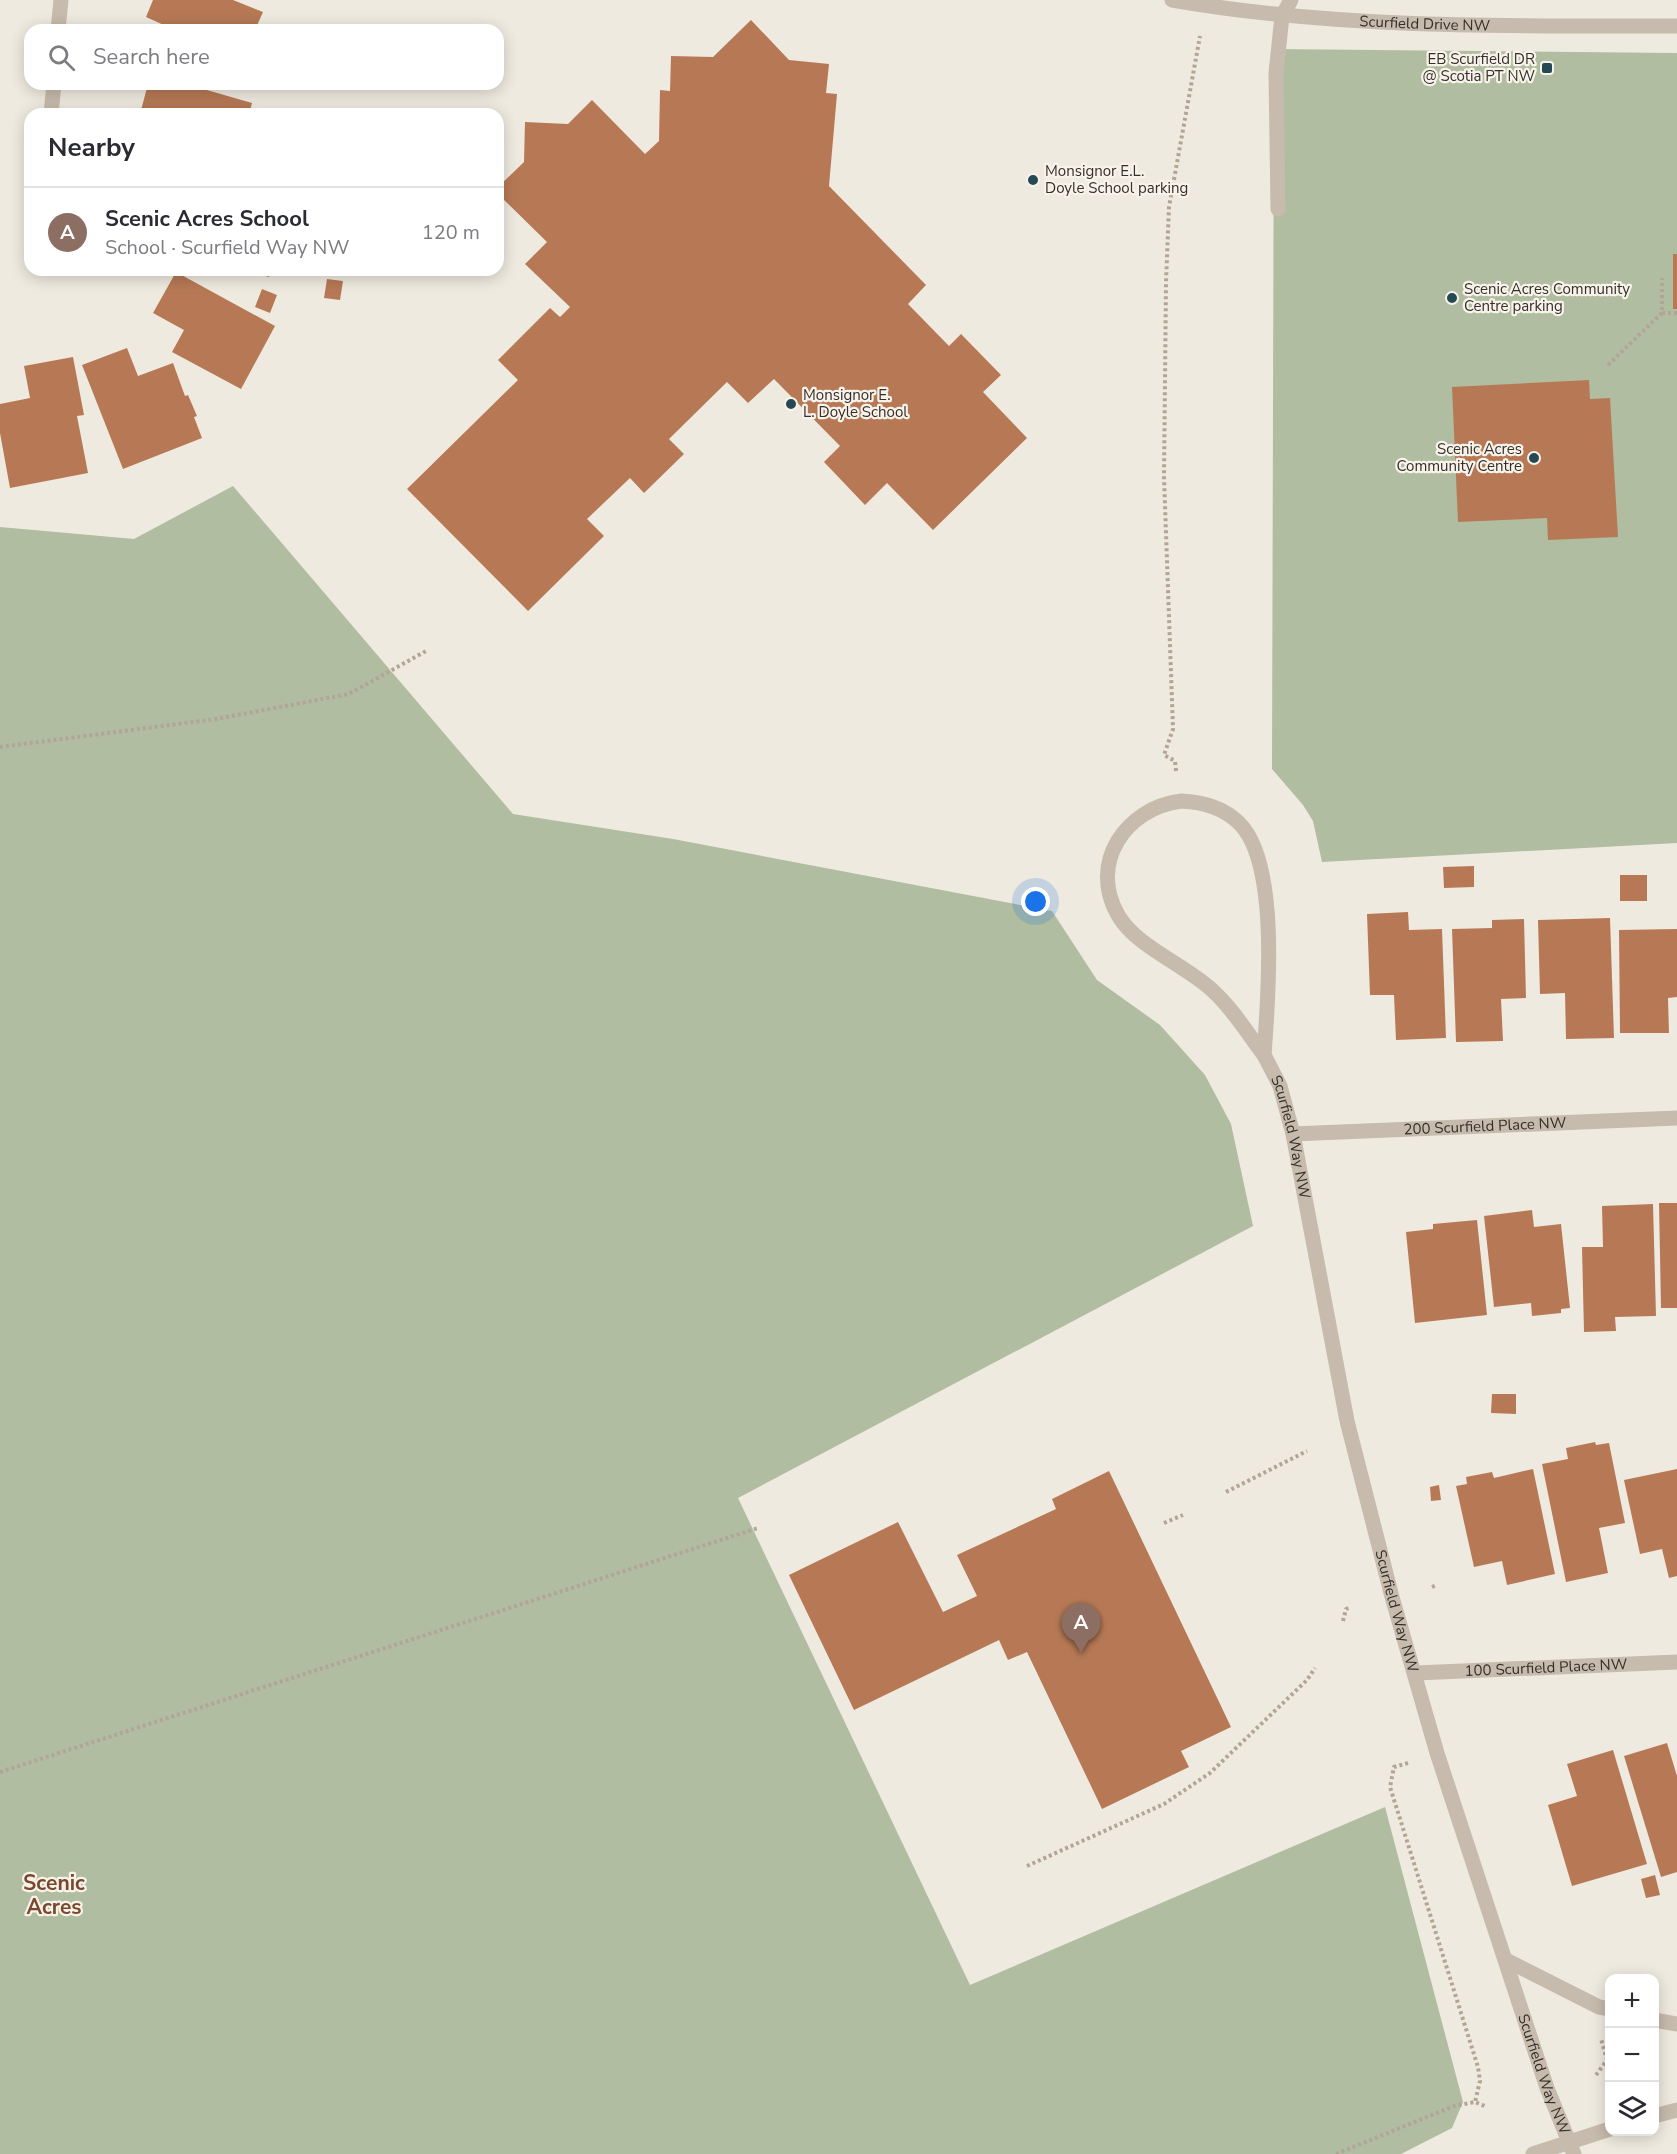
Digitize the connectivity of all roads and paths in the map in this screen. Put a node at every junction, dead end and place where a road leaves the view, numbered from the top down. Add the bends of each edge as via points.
1 (61, 0) edge
2 (1172, 0) edge
3 (1276, 0) edge
4 (1291, 0) edge
5 (1282, 16) junction
6 (59, 24) edge
7 (1677, 26) edge
8 (1200, 35) dead end
9 (53, 90) edge
10 (52, 108) edge
11 (1278, 209) dead end
12 (1662, 278) dead end
13 (1662, 313) junction
14 (1677, 313) edge
15 (1608, 365) dead end
16 (426, 651) dead end
17 (0, 747) edge
18 (1174, 761) dead end
19 (1264, 1055) junction
20 (1677, 1118) edge
21 (1293, 1134) junction
22 (1306, 1451) dead end
23 (1226, 1492) dead end
24 (1183, 1515) dead end
25 (1164, 1523) dead end
26 (758, 1528) dead end
27 (1437, 1585) dead end
28 (1432, 1587) dead end
29 (1352, 1607) dead end
30 (1343, 1621) dead end
31 (1677, 1662) edge
32 (1315, 1668) dead end
33 (1416, 1673) junction
34 (1408, 1763) dead end
35 (0, 1772) edge
36 (1027, 1866) dead end
37 (1506, 1960) junction
38 (1605, 2009) edge
39 (1659, 2021) edge
40 (1677, 2024) edge
41 (1599, 2030) dead end
42 (1596, 2075) dead end
43 (1475, 2102) junction
44 (1487, 2107) dead end
45 (1677, 2110) edge
46 (1659, 2115) edge
47 (1605, 2132) edge
48 (1572, 2148) edge
49 (1336, 2154) edge
50 (1533, 2154) edge

1 - 6 street
2 - 5 street, Scurfield Drive NW
3 - 5 street
4 - 5 street
5 - 7 street, Scurfield Drive NW via 1386,23
5 - 11 street via 1276,73
8 - 18 path via 1169,207 1166,282 1164,477 1173,729 1164,755
9 - 10 street
12 - 13 path
13 - 14 path
13 - 15 path
16 - 17 path via 349,694 216,719
19 - 19 street, Scurfield Way NW via 1270,947 1260,859 1252,840 1222,810 1202,802 1180,801 1149,809 1125,830 1110,858 1110,896 1118,915 1129,930 1215,992
19 - 21 street, Scurfield Way NW via 1280,1086
20 - 21 street, 200 Scurfield Place NW
21 - 33 street, Scurfield Way NW via 1347,1421 1392,1597
22 - 23 path
24 - 25 path
26 - 35 path
27 - 28 path
29 - 30 path via 1346,1609
31 - 33 street, 100 Scurfield Place NW
32 - 36 path via 1308,1680 1210,1773 1164,1804
33 - 37 street, Scurfield Way NW via 1437,1754
34 - 43 path via 1394,1767 1390,1787 1478,2067 1480,2081
37 - 38 street
37 - 48 street, Scurfield Way NW via 1547,2088
39 - 40 street
41 - 42 path via 1607,2060
43 - 44 path
43 - 49 path via 1454,2106
45 - 46 street
47 - 48 street
48 - 50 street

